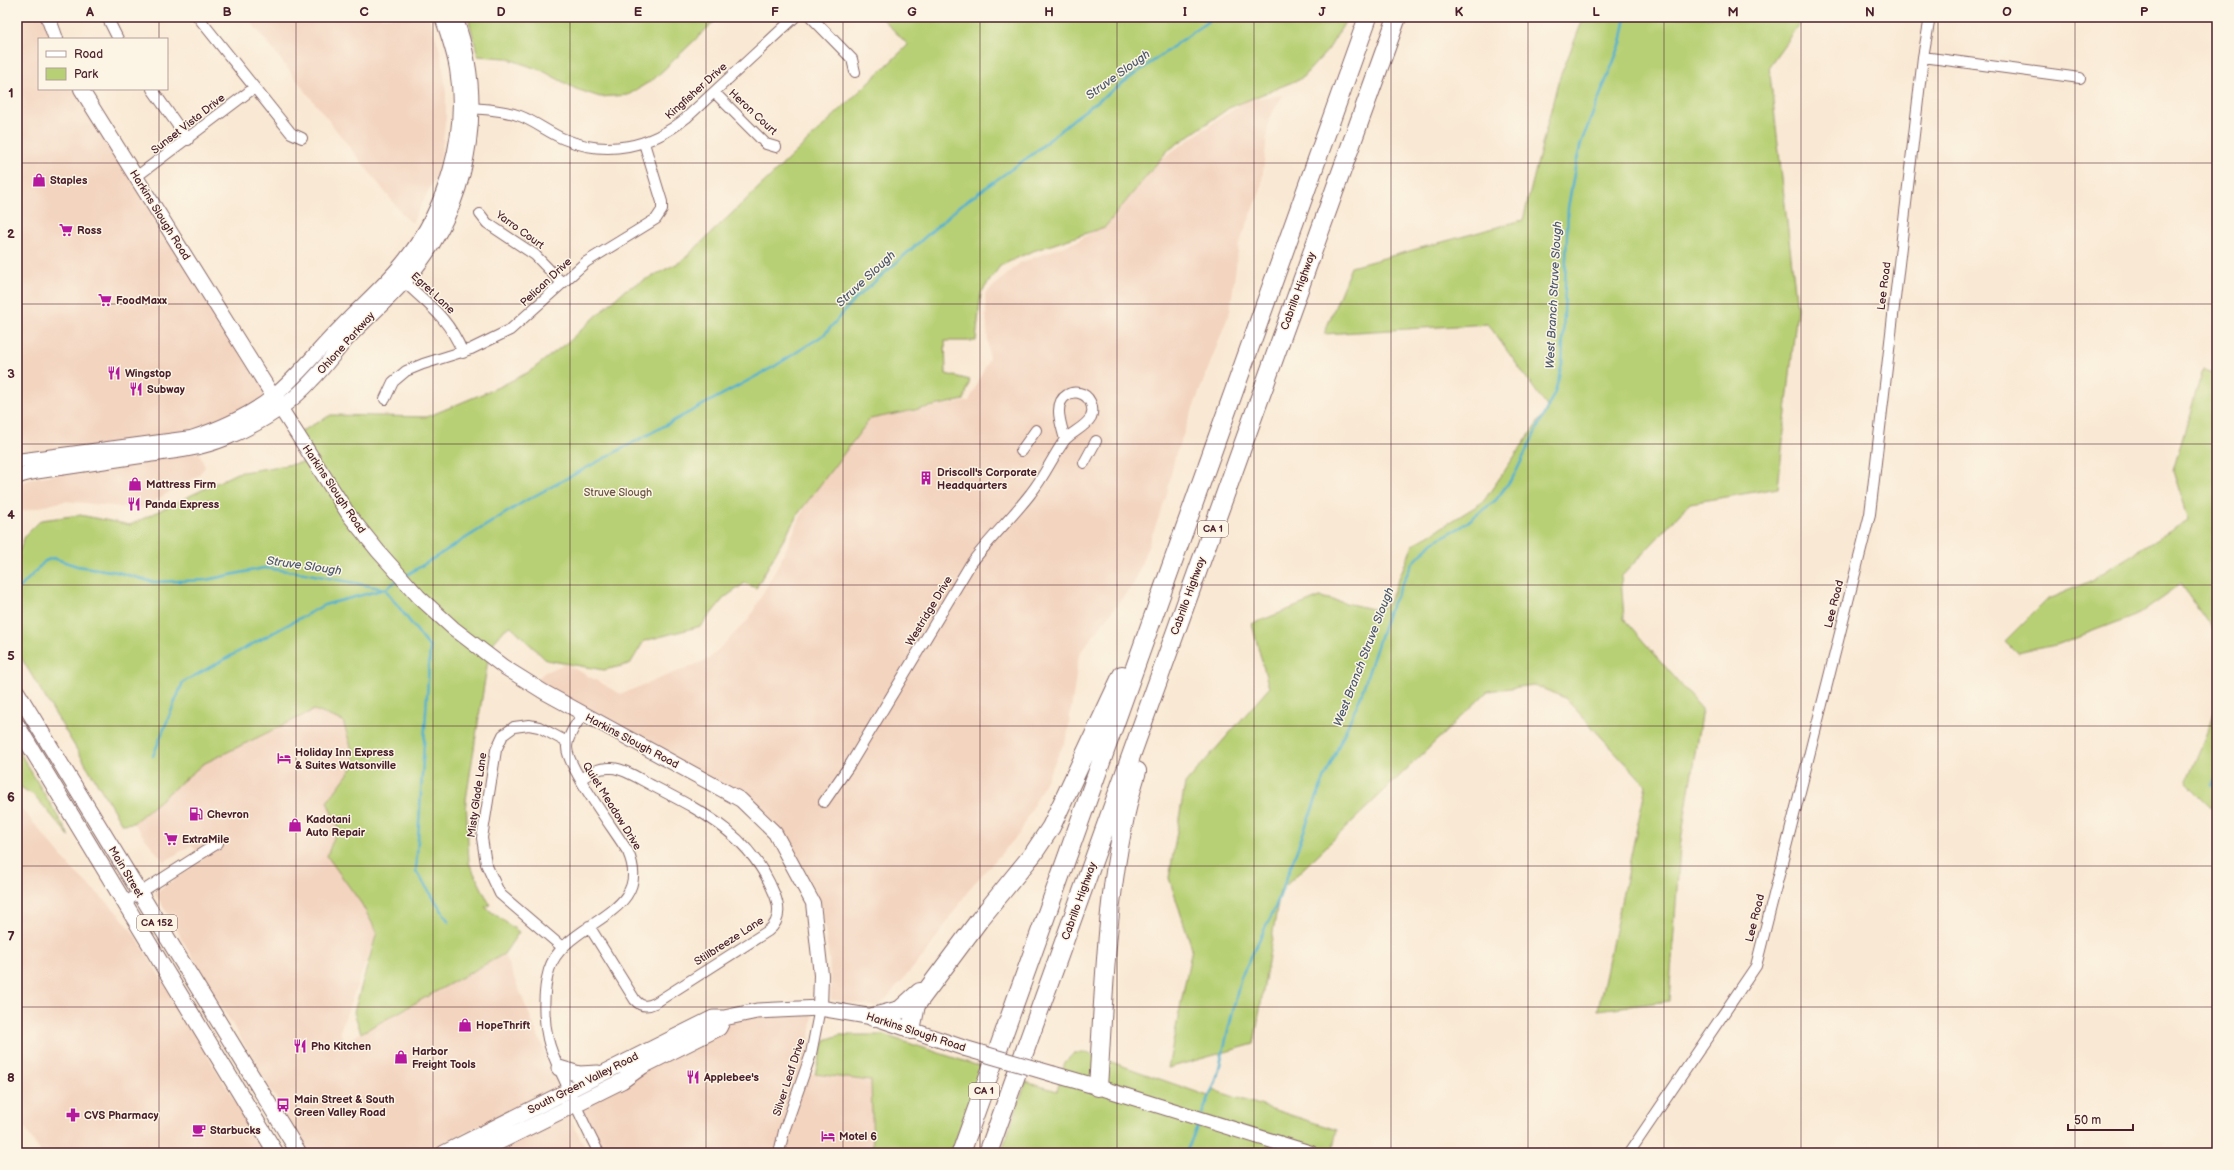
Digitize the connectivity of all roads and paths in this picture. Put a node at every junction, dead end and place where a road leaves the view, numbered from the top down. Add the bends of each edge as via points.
1 (48, 17) edge
2 (107, 17) edge
3 (198, 17) edge
4 (442, 17) edge
5 (455, 17) edge
6 (795, 17) edge
7 (811, 17) edge
8 (1368, 17) edge
9 (1930, 17) edge
10 (1396, 19) edge
11 (56, 38) edge
12 (118, 38) edge
13 (1923, 57) junction
14 (855, 72) dead end
15 (2080, 78) dead end
16 (254, 88) junction
17 (82, 90) edge
18 (153, 90) edge
19 (714, 92) junction
20 (466, 108) junction
21 (302, 138) dead end
22 (188, 140) junction
23 (644, 143) junction
24 (776, 147) dead end
25 (136, 177) junction
26 (480, 214) dead end
27 (399, 278) junction
28 (562, 283) junction
29 (463, 353) junction
30 (273, 397) junction
31 (385, 399) dead end
32 (280, 409) junction
33 (1036, 430) dead end
34 (1065, 440) junction
35 (1096, 441) dead end
36 (1021, 452) dead end
37 (17, 461) edge
38 (1084, 463) dead end
39 (17, 477) edge
40 (1165, 586) junction
41 (1177, 629) junction
42 (17, 692) edge
43 (583, 714) junction
44 (17, 725) edge
45 (568, 742) junction
46 (581, 779) junction
47 (824, 802) dead end
48 (218, 843) dead end
49 (140, 895) junction
50 (124, 903) junction
51 (980, 919) junction
52 (588, 926) junction
53 (562, 947) junction
54 (820, 1008) junction
55 (873, 1017) junction
56 (724, 1018) junction
57 (911, 1030) junction
58 (559, 1068) junction
59 (604, 1072) junction
60 (1098, 1087) junction
61 (572, 1097) junction
62 (276, 1153) edge
63 (299, 1153) edge
64 (444, 1153) edge
65 (477, 1153) edge
66 (599, 1153) edge
67 (779, 1153) edge
68 (961, 1153) edge
69 (988, 1153) edge
70 (1311, 1153) edge
71 (1629, 1153) edge

1 - 11 main road
2 - 12 street
3 - 16 street
4 - 20 main road, Ohlone Parkway
5 - 20 main road, Ohlone Parkway via 469,73
6 - 19 street, Kingfisher Drive
7 - 14 street via 852,60
8 - 40 highway, CA 1
9 - 13 street, Lee Road
10 - 41 highway, Cabrillo Highway / CA 1
13 - 15 street
13 - 71 street, Lee Road via 1870,514 1756,966
16 - 21 street via 290,133
16 - 22 street, Sunset Vista Drive
17 - 25 main road, Harkins Slough Road
18 - 22 street
19 - 23 street, Kingfisher Drive via 678,125
19 - 24 street, Heron Court via 766,144
20 - 23 street, Kingfisher Drive via 517,115 562,139 589,146 620,148
20 - 27 main road, Ohlone Parkway via 442,197
22 - 25 street, Sunset Vista Drive
23 - 28 street, Pelican Drive via 662,202 661,214 652,222 592,257
25 - 30 main road, Harkins Slough Road
26 - 28 street, Yarro Court via 487,223 535,255
27 - 29 street, Egret Lane via 444,318
27 - 30 main road, Ohlone Parkway via 345,322 307,365
27 - 32 main road, Ohlone Parkway via 310,383
28 - 29 street, Pelican Drive via 510,330
29 - 31 street, Pelican Drive via 406,371 393,382
30 - 32 main road, Harkins Slough Road
30 - 37 main road, Ohlone Parkway via 216,430 190,438
32 - 39 main road, Ohlone Parkway via 263,421 223,440 195,449
32 - 43 main road, Harkins Slough Road via 349,515 420,597 453,628 504,667
33 - 36 street
34 - 34 street, Westridge Drive via 1091,416 1090,401 1078,392 1066,396 1059,404 1058,412
34 - 47 street, Westridge Drive via 1031,493 970,565 851,763
35 - 38 street
40 - 51 highway via 1051,827 1033,854
40 - 68 highway, CA 1
41 - 60 highway via 1166,683 1132,789 1118,850
41 - 69 highway, Cabrillo Highway / CA 1
42 - 49 main road, Main Street / CA 152
43 - 45 street
43 - 54 main road, Harkins Slough Road via 741,800 776,833 813,903 821,975
44 - 50 main road, Main Street / CA 152
45 - 46 street, Quiet Meadow Drive via 569,759
45 - 53 street, Misty Glade Lane via 539,727 529,725 514,727 503,735 496,750 482,838 486,864 500,894
46 - 52 street, Quiet Meadow Drive via 628,852 633,870 630,889 624,900 611,912
46 - 52 street, Stillbreeze Lane via 600,768 620,770 711,817 737,838 753,857 773,891 778,909 776,923 765,933 655,1003 645,1006 635,1000
48 - 49 street
49 - 50 street
49 - 63 main road, Main Street / CA 152
50 - 62 main road, Main Street / CA 152
51 - 55 highway via 913,999 900,1010
51 - 57 highway via 916,1005
52 - 53 street, Quiet Meadow Drive
53 - 58 street, Quiet Meadow Drive via 550,968 545,1005 548,1039
54 - 55 main road, Harkins Slough Road
54 - 56 main road, South Green Valley Road via 757,1011
54 - 67 street, Silver Leaf Drive via 811,1054 784,1131
55 - 57 main road, Harkins Slough Road
56 - 59 main road, South Green Valley Road via 713,1018
56 - 61 main road, South Green Valley Road via 719,1028 642,1066 622,1081
57 - 60 main road, Harkins Slough Road, bridge
58 - 59 main road via 579,1074
58 - 61 street, Quiet Meadow Drive
59 - 61 main road, South Green Valley Road
60 - 70 main road, Harkins Slough Road
61 - 64 main road, South Green Valley Road
61 - 65 main road, South Green Valley Road
61 - 66 street, Quiet Meadow Drive

